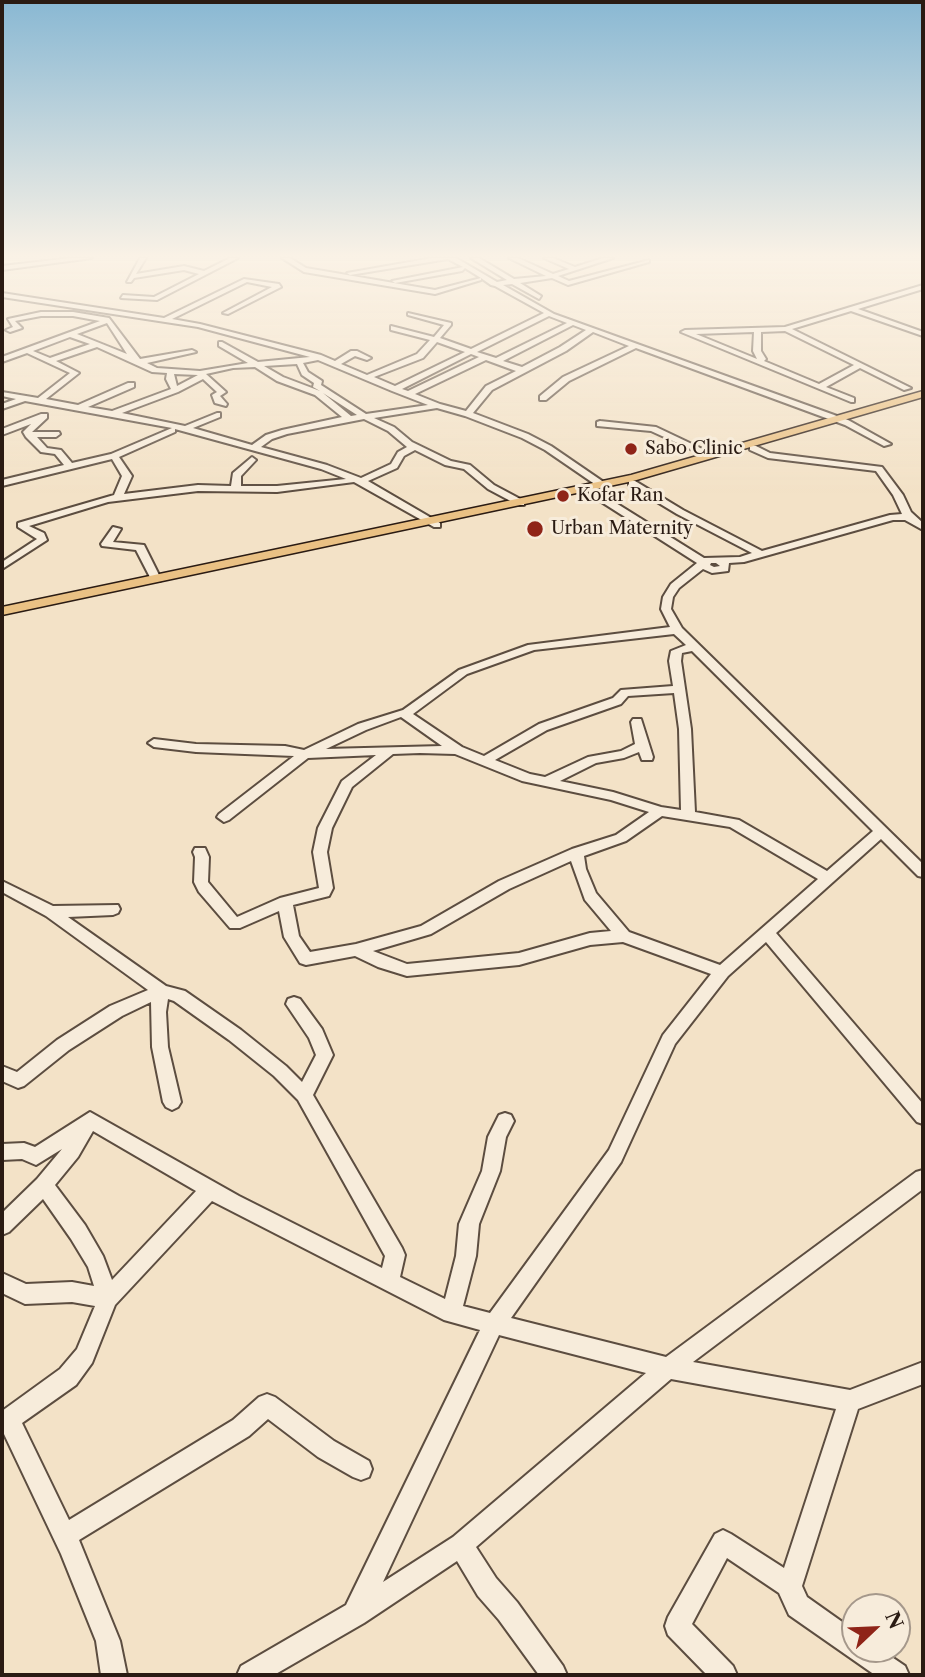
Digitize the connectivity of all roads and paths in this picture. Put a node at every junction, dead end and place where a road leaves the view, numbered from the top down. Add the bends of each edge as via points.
1 (65, 336) edge
2 (76, 336) edge
3 (121, 336) edge
4 (241, 336) edge
5 (424, 336) edge
6 (441, 336) edge
7 (502, 336) edge
8 (517, 336) edge
9 (543, 336) edge
10 (582, 336) edge
11 (604, 336) edge
12 (609, 336) edge
13 (695, 336) edge
14 (758, 336) edge
15 (799, 336) edge
16 (32, 340) dead end
17 (438, 340) junction
18 (533, 342) junction
19 (46, 344) junction
20 (222, 344) dead end
21 (95, 345) junction
22 (633, 347) junction
23 (28, 351) junction
24 (559, 351) junction
25 (192, 352) dead end
26 (472, 352) junction
27 (318, 357) junction
28 (486, 357) junction
29 (367, 358) dead end
30 (2, 360) edge
31 (136, 360) junction
32 (496, 360) junction
33 (50, 361) junction
34 (299, 362) junction
35 (758, 362) junction
36 (257, 364) junction
37 (336, 364) junction
38 (859, 366) junction
39 (171, 370) junction
40 (522, 370) junction
41 (202, 374) junction
42 (368, 377) junction
43 (108, 383) dead end
44 (131, 385) dead end
45 (820, 387) junction
46 (121, 388) junction
47 (907, 388) dead end
48 (395, 389) junction
49 (175, 390) junction
50 (408, 394) junction
51 (2, 396) edge
52 (923, 397) edge
53 (543, 398) dead end
54 (21, 400) junction
55 (40, 400) junction
56 (851, 400) dead end
57 (223, 404) dead end
58 (437, 406) junction
59 (2, 407) edge
60 (81, 407) junction
61 (62, 408) junction
62 (812, 412) junction
63 (114, 413) junction
64 (468, 414) junction
65 (218, 415) dead end
66 (44, 416) junction
67 (365, 417) junction
68 (349, 419) junction
69 (841, 421) junction
70 (600, 424) dead end
71 (815, 426) junction
72 (13, 428) junction
73 (186, 429) junction
74 (172, 430) junction
75 (2, 432) edge
76 (28, 433) junction
77 (56, 434) dead end
78 (121, 439) dead end
79 (409, 444) junction
80 (887, 444) dead end
81 (133, 448) junction
82 (253, 448) junction
83 (753, 448) junction
84 (711, 455) junction
85 (114, 456) junction
86 (252, 460) dead end
87 (70, 467) junction
88 (356, 481) junction
89 (2, 483) edge
90 (632, 483) junction
91 (236, 488) junction
92 (598, 489) junction
93 (118, 497) junction
94 (521, 503) junction
95 (429, 521) junction
96 (922, 526) edge
97 (116, 529) dead end
98 (761, 554) junction
99 (713, 564) junction
100 (2, 566) edge
101 (156, 579) junction
102 (2, 613) edge
103 (677, 630) junction
104 (694, 647) junction
105 (680, 689) junction
106 (405, 714) junction
107 (636, 722) dead end
108 (154, 743) dead end
109 (457, 750) junction
110 (389, 751) junction
111 (306, 754) junction
112 (483, 762) junction
113 (544, 782) junction
114 (660, 811) junction
115 (688, 814) junction
116 (224, 817) dead end
117 (882, 831) junction
118 (200, 852) dead end
119 (577, 853) junction
120 (923, 873) edge
121 (826, 877) junction
122 (2, 886) edge
123 (285, 902) junction
124 (113, 909) dead end
125 (51, 912) junction
126 (765, 932) junction
127 (624, 936) junction
128 (356, 950) junction
129 (722, 971) junction
130 (161, 990) junction
131 (294, 1004) dead end
132 (2, 1073) edge
133 (303, 1095) junction
134 (172, 1102) dead end
135 (923, 1116) edge
136 (90, 1120) junction
137 (505, 1121) dead end
138 (2, 1152) edge
139 (923, 1178) edge
140 (44, 1185) junction
141 (211, 1189) junction
142 (2, 1226) edge
143 (388, 1281) junction
144 (2, 1283) edge
145 (108, 1298) junction
146 (451, 1313) junction
147 (493, 1325) junction
148 (668, 1368) junction
149 (923, 1373) edge
150 (850, 1401) junction
151 (5, 1422) edge
152 (361, 1469) dead end
153 (64, 1536) junction
154 (461, 1545) junction
155 (790, 1586) junction
156 (355, 1614) junction
157 (841, 1637) edge
158 (879, 1663) edge
159 (114, 1675) edge
160 (250, 1675) edge
161 (554, 1675) edge
162 (724, 1675) edge
163 (896, 1675) edge

1 - 19 street
2 - 21 street
3 - 31 street
4 - 27 street
5 - 17 street
6 - 17 street
7 - 26 street
8 - 18 street
9 - 18 street
10 - 24 street
11 - 22 street
12 - 62 street
13 - 35 street
14 - 35 street via 762,359
15 - 38 street
16 - 19 street
17 - 26 street
17 - 42 street via 420,356
18 - 24 street
18 - 32 street
19 - 23 street
20 - 36 street
21 - 31 street
21 - 33 street
22 - 53 street via 566,379
22 - 62 street
23 - 30 street
23 - 33 street
24 - 40 street
25 - 31 street
26 - 28 street
26 - 48 street
27 - 34 street
27 - 37 street
28 - 32 street
28 - 50 street
29 - 37 street via 355,353
31 - 39 street via 155,370
32 - 40 street
33 - 55 street via 75,374
34 - 36 street
34 - 67 street via 319,383 316,385
35 - 45 street
36 - 41 street
36 - 68 street via 280,379 318,393
37 - 42 street
38 - 45 street
38 - 47 street
39 - 41 street
39 - 49 street
40 - 64 street via 489,388
41 - 49 street
41 - 57 street via 222,391 216,395
42 - 48 street
43 - 46 street
44 - 46 street
45 - 56 street
46 - 60 street
48 - 50 street
49 - 63 street
50 - 58 street
51 - 54 street
51 - 55 street
52 - 69 main road
54 - 59 street
54 - 61 street
55 - 60 street
58 - 64 street
58 - 67 street
60 - 63 street
61 - 66 street
61 - 74 street
62 - 69 main road
62 - 69 street
62 - 71 main road
63 - 73 street
64 - 92 street via 548,447
65 - 73 street
66 - 72 street
66 - 76 street
67 - 68 street
67 - 79 street via 379,421
68 - 82 street via 274,435
69 - 71 main road
69 - 80 street
69 - 83 main road
70 - 84 street via 653,429
71 - 84 main road
72 - 75 street
72 - 76 street
73 - 82 street via 222,435
74 - 81 street
74 - 88 street
76 - 77 street
76 - 87 street via 44,450 58,452
78 - 81 street
79 - 88 street via 412,448 401,454 394,466
79 - 94 street via 467,467
81 - 85 street
82 - 88 street via 324,467
83 - 90 main road
83 - 96 street via 768,455 879,470 907,514
84 - 92 main road
85 - 87 street
85 - 93 street via 127,476
86 - 91 street via 236,475
87 - 89 street
88 - 91 street
88 - 95 street
90 - 92 main road
90 - 98 street
91 - 93 street
92 - 94 main road
92 - 95 main road
92 - 99 street
93 - 100 street via 21,525 42,540
94 - 95 main road
95 - 101 main road
95 - 102 main road
96 - 98 street via 908,517 893,517
97 - 101 street via 106,544 140,547
98 - 99 street
99 - 103 street via 687,577 668,597 666,609
101 - 102 main road
103 - 104 street
103 - 106 street via 532,647 463,672
104 - 105 street via 677,653
104 - 117 street
105 - 112 street via 625,693 617,701 543,727
105 - 115 street
106 - 109 street
106 - 111 street via 362,727
107 - 113 street via 645,751 593,760
108 - 111 street
109 - 110 street
109 - 112 street
110 - 111 street
110 - 123 street via 347,784 325,828 320,852 324,892
111 - 116 street
112 - 113 street
113 - 114 street
114 - 115 street
114 - 119 street via 621,838
115 - 121 street via 734,822
117 - 120 street
117 - 121 street
118 - 123 street via 201,883 235,924
119 - 127 street via 590,896
119 - 128 street via 504,885 426,930
121 - 126 street
122 - 125 street
123 - 128 street via 292,937 306,959
124 - 125 street
125 - 130 street
126 - 129 street
126 - 135 street
127 - 128 street via 590,939 519,959 407,970
127 - 129 street
129 - 147 street via 669,1040 615,1156
130 - 132 street via 63,1045 18,1081
130 - 133 street via 179,996 235,1035
130 - 134 street via 160,1047
131 - 133 street via 325,1055
133 - 143 street via 395,1255
136 - 138 street via 36,1157 24,1151
136 - 140 street
136 - 141 street
137 - 146 street via 469,1224
139 - 148 street
140 - 142 street
140 - 145 street via 96,1263
141 - 143 street
141 - 145 street
143 - 146 street
144 - 145 street via 24,1294 72,1292
145 - 151 street via 85,1356 68,1377
146 - 147 street
147 - 148 street
147 - 156 street
148 - 150 street
148 - 154 street
149 - 150 street
150 - 155 street
151 - 153 street
152 - 153 street via 267,1405 241,1427
153 - 159 street via 108,1641
154 - 156 street
154 - 161 street
155 - 157 street via 798,1606
155 - 162 street via 723,1542 677,1626
156 - 160 street
158 - 163 street

